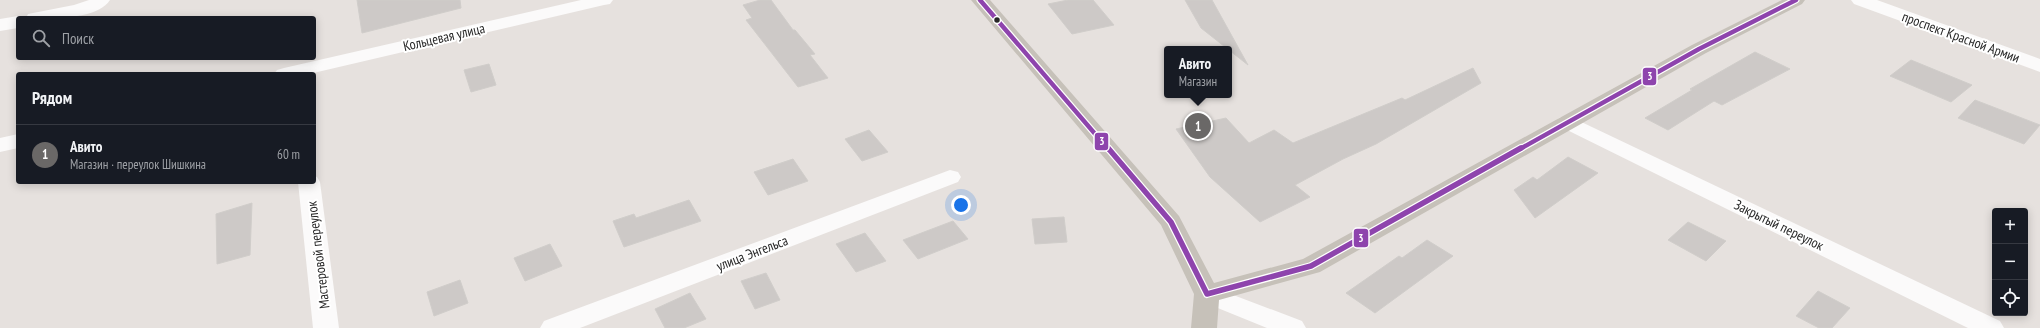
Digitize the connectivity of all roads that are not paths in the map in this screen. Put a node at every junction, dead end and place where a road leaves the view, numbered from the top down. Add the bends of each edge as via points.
1 (604, 0) edge
2 (980, 0) edge
3 (1796, 0) edge
4 (1860, 0) edge
5 (99, 2) edge
6 (43, 16) edge
7 (16, 22) edge
8 (0, 25) edge
9 (2040, 66) edge
10 (296, 72) edge
11 (1566, 122) junction
12 (16, 141) edge
13 (0, 145) edge
14 (950, 177) dead end
15 (309, 184) edge
16 (1207, 294) junction
17 (326, 328) edge
18 (553, 328) edge
19 (1204, 328) edge
20 (1293, 328) edge
21 (1992, 328) edge

1 - 10 street, Кольцевая улица
2 - 16 main road via 1171,222
3 - 11 main road via 1699,49
4 - 9 street, проспект Красной Армии
5 - 6 street
7 - 8 street
11 - 16 main road via 1311,266
11 - 21 street, Закрытый переулок
12 - 13 street
14 - 18 street, улица Энгельса
15 - 17 street, Мастеровой переулок
16 - 19 main road
16 - 20 street

